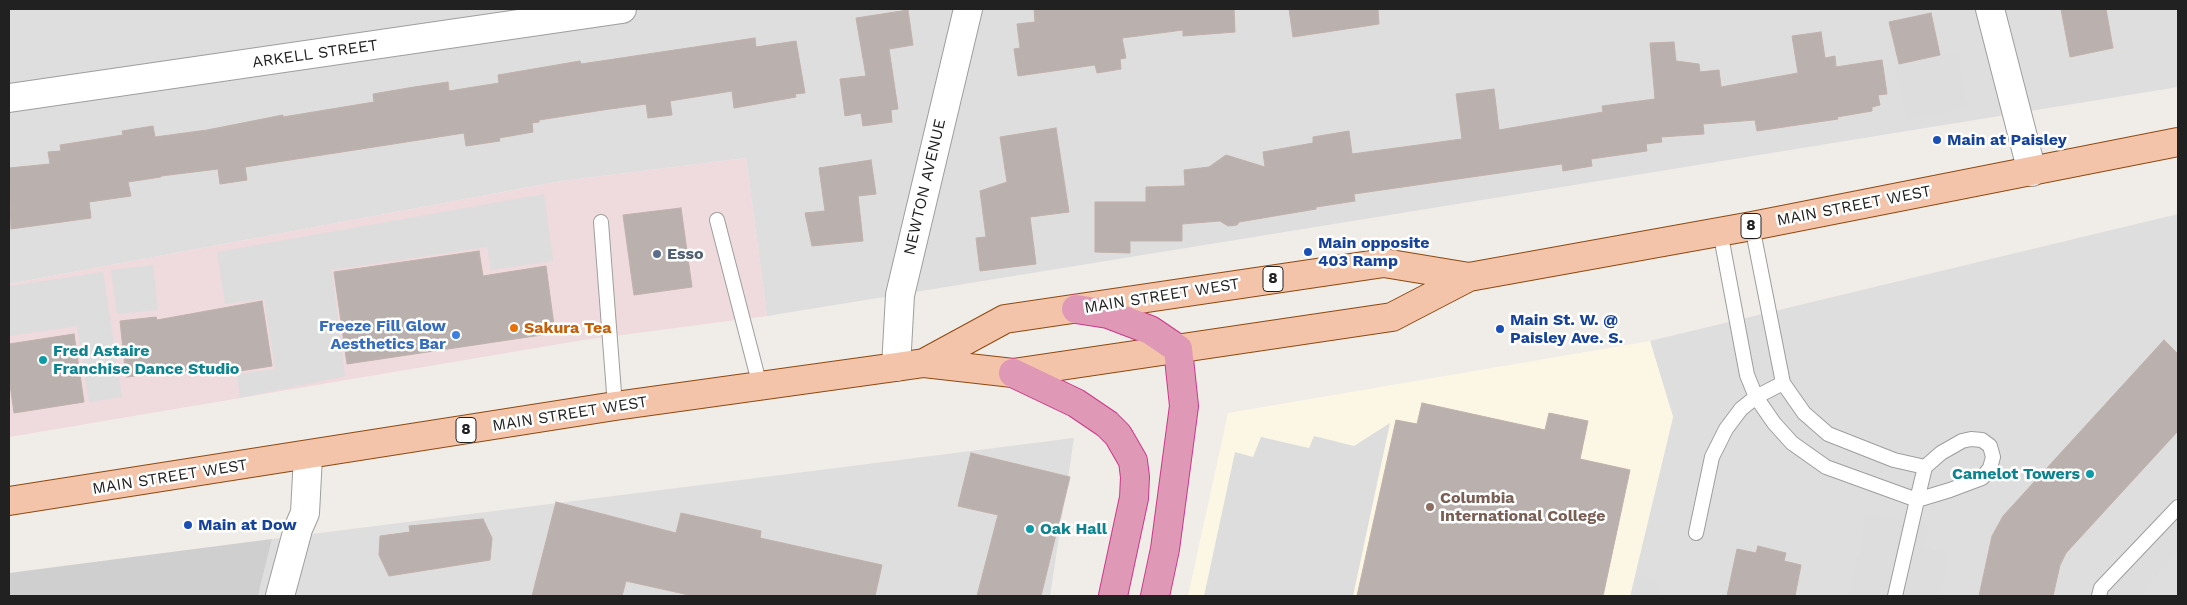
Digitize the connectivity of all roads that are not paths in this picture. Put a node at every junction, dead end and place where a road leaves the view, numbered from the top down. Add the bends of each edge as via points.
1 (622, 9) edge
2 (968, 9) edge
3 (1990, 9) edge
4 (9, 98) edge
5 (2178, 142) edge
6 (2032, 172) junction
7 (717, 220) dead end
8 (601, 222) dead end
9 (1752, 226) junction
10 (1720, 231) junction
11 (1470, 277) junction
12 (1076, 309) junction
13 (1178, 349) junction
14 (924, 363) junction
15 (896, 367) junction
16 (1013, 373) junction
17 (1783, 383) junction
18 (760, 386) junction
19 (1756, 397) junction
20 (616, 406) junction
21 (308, 456) junction
22 (1925, 466) junction
23 (1917, 500) junction
24 (9, 501) edge
25 (2178, 507) edge
26 (1696, 533) dead end
27 (280, 596) edge
28 (1113, 596) edge
29 (1155, 596) edge
30 (1896, 596) edge
31 (2099, 596) edge

1 - 4 street, ARKELL STREET
2 - 15 street, NEWTON AVENUE via 900,295
3 - 6 street
5 - 6 main road, MAIN STREET WEST / 8
6 - 9 main road, MAIN STREET WEST / 8
7 - 18 lane
8 - 20 lane
9 - 10 main road, MAIN STREET WEST / 8
9 - 17 lane
10 - 11 main road, MAIN STREET WEST / 8
10 - 19 lane via 1747,375
11 - 12 main road, MAIN STREET WEST / 8 via 1384,263
11 - 13 main road, MAIN STREET WEST / 8 via 1392,317
12 - 13 highway via 1108,314 1150,330
12 - 14 main road, MAIN STREET WEST / 8 via 1005,319
13 - 16 main road, MAIN STREET WEST / 8
13 - 29 highway via 1184,406 1166,549
14 - 15 main road, MAIN STREET WEST / 8
14 - 16 main road, MAIN STREET WEST / 8
15 - 18 main road, MAIN STREET WEST / 8
16 - 28 highway via 1076,403 1107,424 1118,435 1133,461 1134,498
17 - 19 lane
17 - 22 lane via 1804,413 1828,434 1894,460
18 - 20 main road, MAIN STREET WEST / 8
19 - 23 lane via 1792,443 1826,467
19 - 26 lane via 1726,430 1712,457
20 - 21 main road, MAIN STREET WEST / 8
21 - 24 main road, MAIN STREET WEST / 8
21 - 27 street via 305,513
22 - 23 lane
22 - 23 lane via 1947,449 1971,439 1982,440 1990,446 1993,457 1982,478
23 - 30 lane
25 - 31 lane via 2101,588

